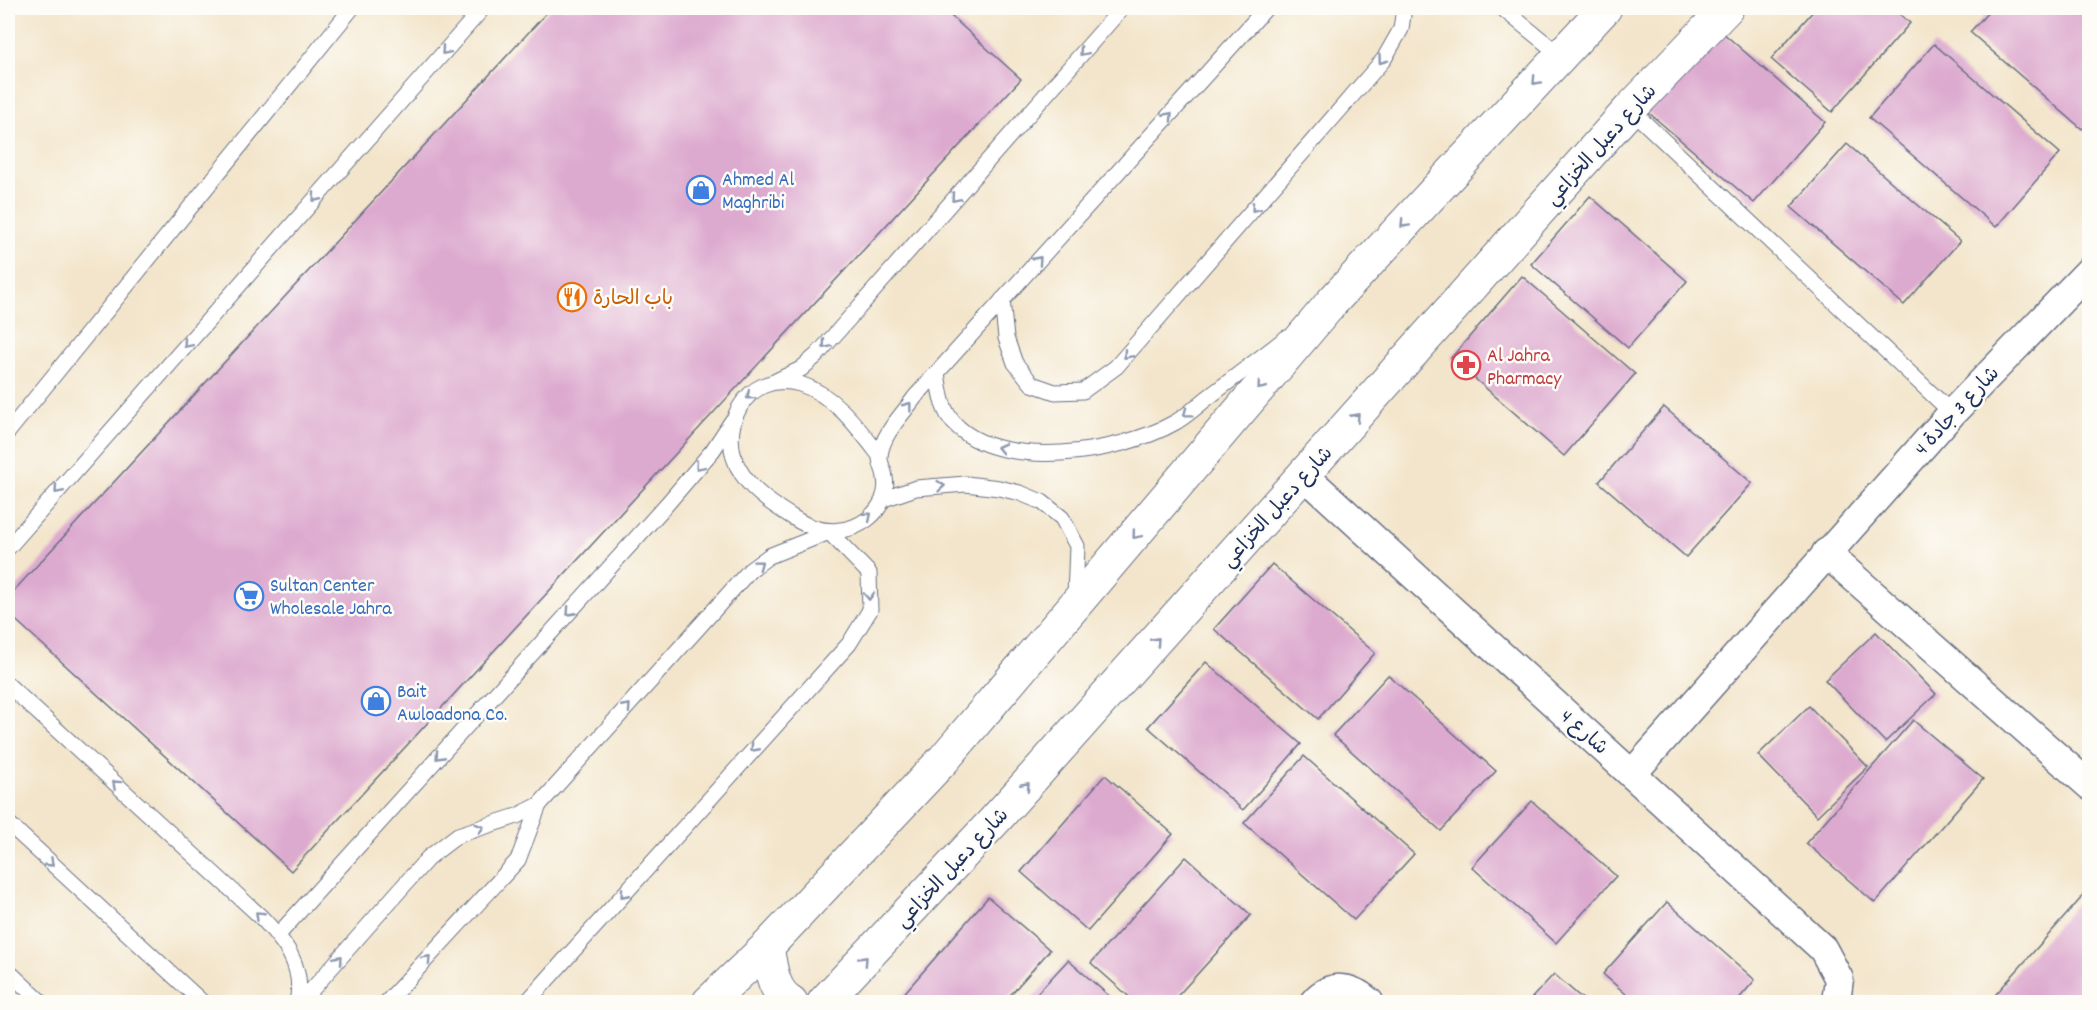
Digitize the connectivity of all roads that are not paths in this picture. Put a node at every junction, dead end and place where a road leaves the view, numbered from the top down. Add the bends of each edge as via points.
1 (352, 8) edge
2 (483, 8) edge
3 (1122, 8) edge
4 (1266, 8) edge
5 (1404, 8) edge
6 (1502, 8) edge
7 (1605, 8) edge
8 (1699, 8) edge
9 (1726, 8) edge
10 (1560, 56) junction
11 (1660, 77) junction
12 (1630, 109) junction
13 (2090, 270) edge
14 (1002, 300) junction
15 (1334, 301) junction
16 (937, 373) junction
17 (776, 381) junction
18 (1952, 413) junction
19 (733, 418) junction
20 (8, 432) edge
21 (880, 456) junction
22 (1304, 475) junction
23 (884, 499) junction
24 (829, 532) junction
25 (8, 548) edge
26 (1826, 553) junction
27 (1068, 615) junction
28 (8, 685) edge
29 (1632, 774) junction
30 (2090, 786) edge
31 (539, 805) junction
32 (8, 823) edge
33 (278, 935) junction
34 (767, 947) junction
35 (8, 971) edge
36 (41, 1002) edge
37 (202, 1002) edge
38 (299, 1002) edge
39 (387, 1002) edge
40 (528, 1002) edge
41 (709, 1002) edge
42 (791, 1002) edge
43 (822, 1002) edge
44 (1314, 1002) edge
45 (1370, 1002) edge
46 (1836, 1002) edge

1 - 20 lane
2 -> 25 lane
3 -> 17 lane via 817,355 801,369
14 -> 4 lane
5 -> 14 lane via 1401,29 1384,59 1116,367 1083,391 1055,392 1032,384 1015,363 1006,338
6 - 10 lane
7 - 10 main road
8 - 11 main road via 1675,40
9 - 11 main road, شارع دعبل الخزاعي
10 -> 15 main road
11 - 12 main road, شارع دعبل الخزاعي
12 - 18 lane
22 -> 12 main road, شارع دعبل الخزاعي
13 - 18 street, شارع 3 جادة 4
14 - 16 lane
15 -> 16 lane via 1175,423 1141,438 1092,451 1039,454 999,448 970,437 954,423 942,403
15 -> 27 main road
21 -> 16 lane via 895,423
17 -> 19 lane via 755,390
17 - 21 lane via 800,385 826,398 854,423
18 - 26 street, شارع 3 جادة 4
19 - 24 lane via 732,450 741,474 782,511
19 -> 33 lane via 713,450 667,504
21 - 23 lane via 886,479
22 - 29 street, شارع 4
43 -> 22 main road, شارع دعبل الخزاعي via 996,820
24 -> 23 lane via 850,529 870,518
23 -> 27 lane via 916,488 966,484 999,488 1042,502 1062,518 1077,546 1076,593
31 -> 24 lane via 750,570 769,556
24 -> 40 lane via 868,573 870,610 849,644
26 - 29 street, شارع 3 جادة 4
26 - 30 street
27 - 34 main road via 944,759
33 -> 28 lane
29 - 46 street, شارع 4 via 1823,949 1839,979
38 -> 31 lane via 428,858 458,835
39 -> 31 lane via 518,860
32 -> 37 lane
33 - 38 lane via 292,955 298,974
34 - 41 main road
34 - 42 main road via 772,976 782,997
35 - 36 lane
44 - 45 street via 1331,989 1343,988

